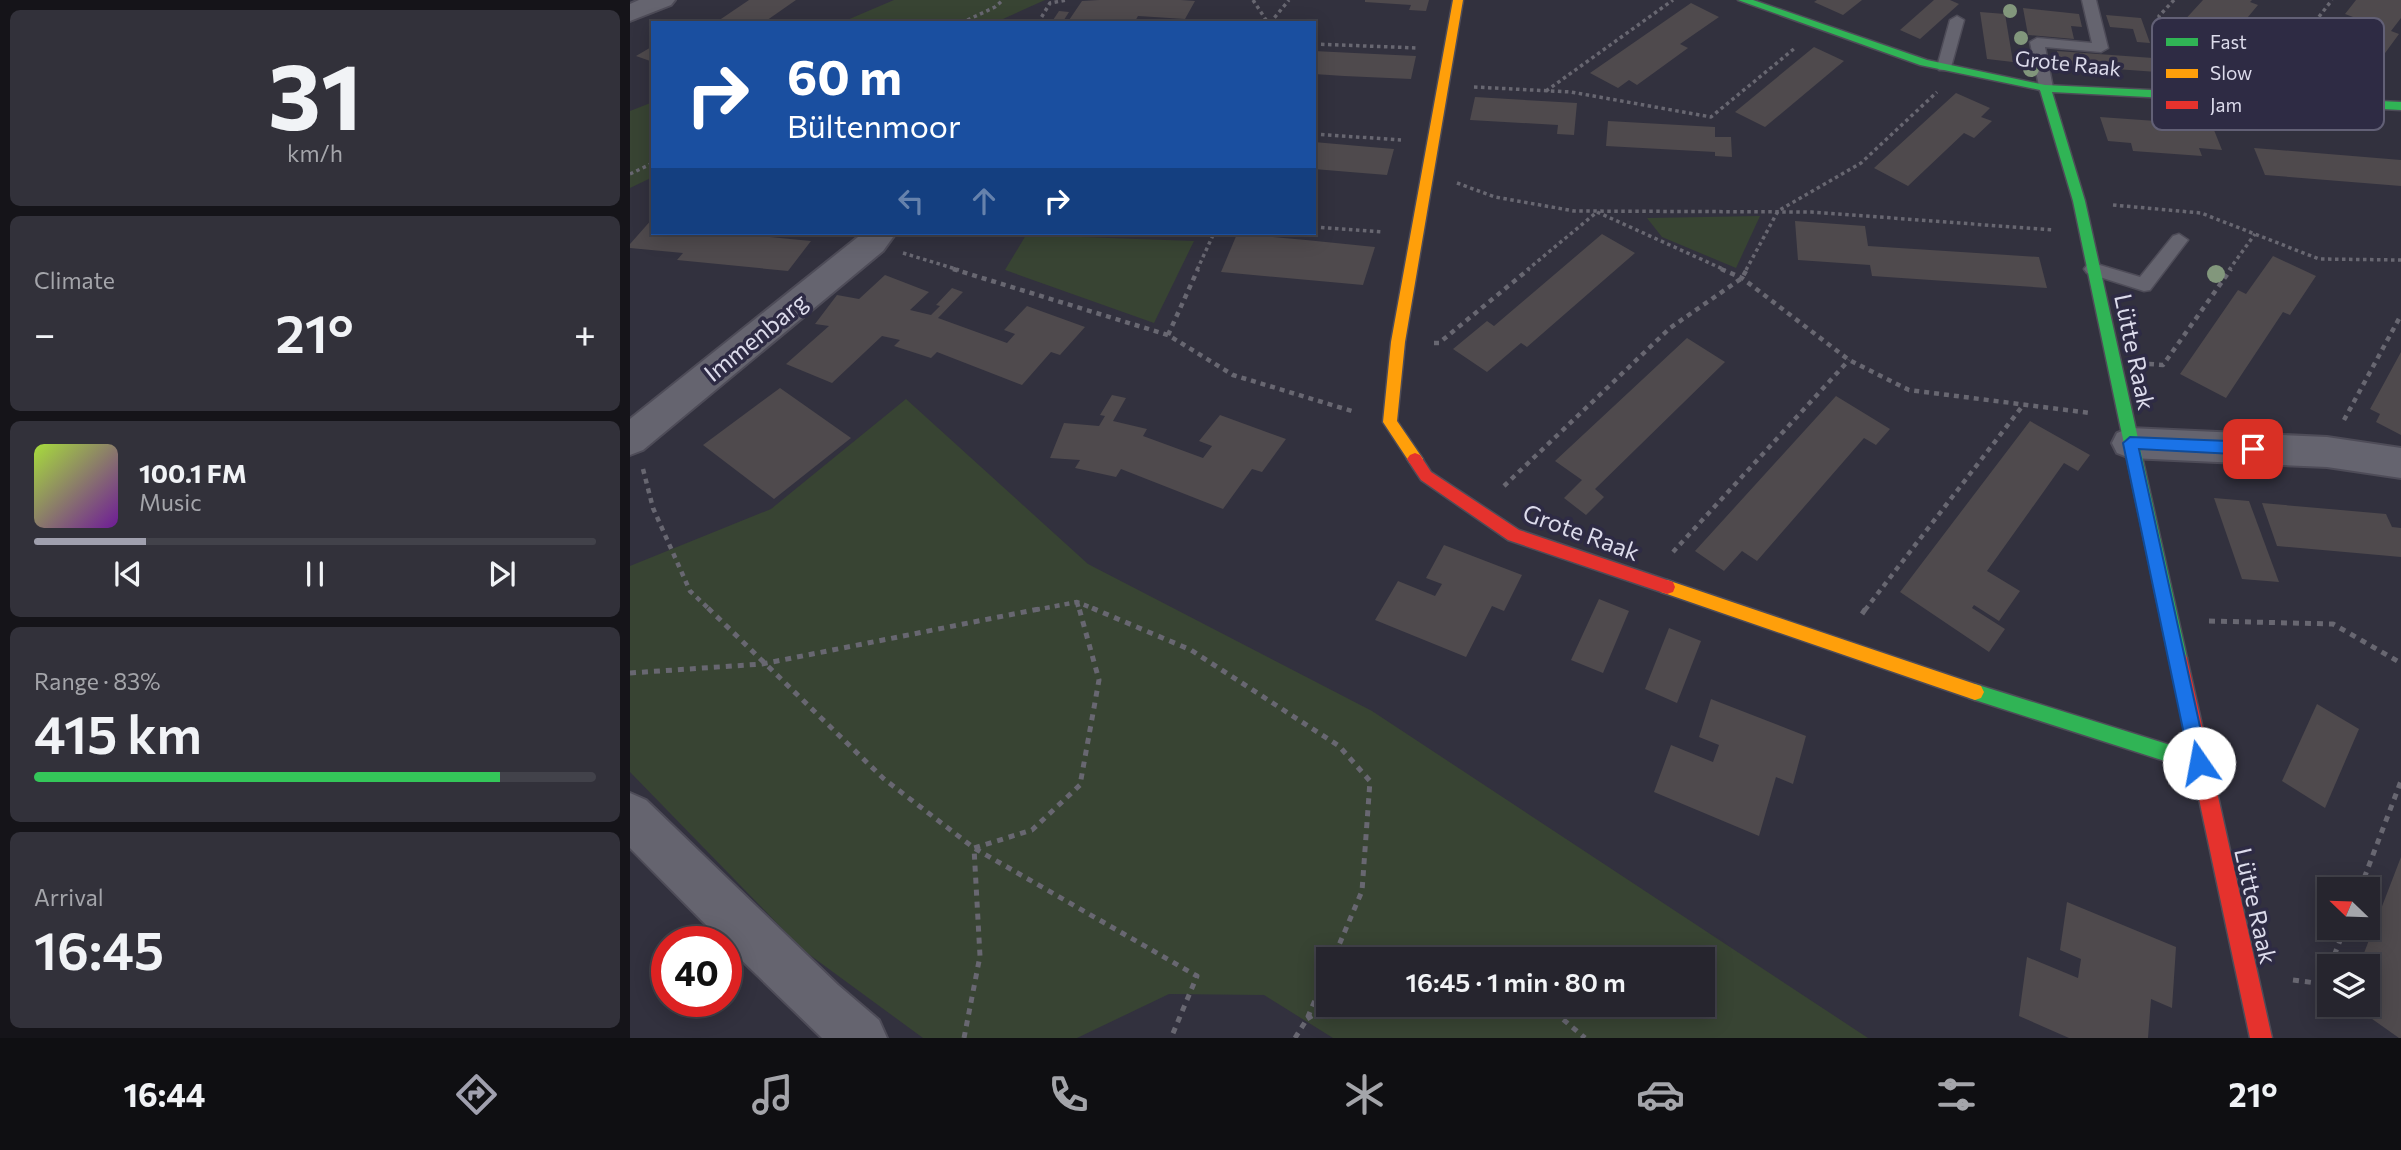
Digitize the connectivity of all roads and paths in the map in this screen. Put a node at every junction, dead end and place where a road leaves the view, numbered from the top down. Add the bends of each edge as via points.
1 (662, 0) edge
2 (1003, 0) edge
3 (1067, 0) edge
4 (1253, 0) edge
5 (1289, 0) edge
6 (1458, 0) edge
7 (1673, 0) edge
8 (1743, 0) edge
9 (2089, 0) edge
10 (2174, 0) edge
11 (2332, 0) edge
12 (630, 13) edge
13 (2160, 18) edge
14 (2318, 18) edge
15 (1957, 20) dead end
16 (965, 21) edge
17 (1039, 21) edge
18 (1268, 21) edge
19 (1271, 21) edge
20 (1820, 27) junction
21 (1316, 44) edge
22 (1448, 50) junction
23 (1944, 67) junction
24 (1961, 70) junction
25 (1442, 85) junction
26 (2045, 88) junction
27 (1546, 91) junction
28 (2152, 93) edge
29 (1316, 134) edge
30 (1431, 142) junction
31 (651, 164) edge
32 (1427, 165) junction
33 (630, 174) edge
34 (2079, 201) junction
35 (1778, 211) junction
36 (1597, 212) junction
37 (1316, 227) edge
38 (2085, 232) junction
39 (1416, 234) junction
40 (2255, 234) junction
41 (1213, 235) edge
42 (876, 238) edge
43 (2179, 240) dead end
44 (2401, 260) edge
45 (2093, 269) junction
46 (1742, 278) junction
47 (2401, 314) edge
48 (1168, 335) junction
49 (1398, 342) junction
50 (1849, 360) junction
51 (2113, 361) junction
52 (2024, 404) junction
53 (1390, 422) junction
54 (2127, 430) junction
55 (633, 438) edge
56 (2327, 452) junction
57 (2401, 463) edge
58 (1478, 510) junction
59 (1647, 581) junction
60 (1077, 602) junction
61 (2168, 620) junction
62 (1838, 645) junction
63 (2401, 663) edge
64 (762, 664) junction
65 (630, 673) edge
66 (2199, 763) junction
67 (2401, 780) edge
68 (630, 816) edge
69 (974, 848) junction
70 (2365, 877) edge
71 (1338, 947) edge
72 (1316, 998) edge
73 (1316, 1013) edge
74 (1560, 1017) edge
75 (1307, 1019) junction
76 (861, 1038) edge
77 (964, 1038) edge
78 (1171, 1038) edge
79 (1295, 1038) edge
80 (1585, 1038) edge
81 (2262, 1038) edge

1 - 12 street
2 - 16 path
3 - 17 path via 1050,4
4 - 18 path
5 - 19 path
6 - 22 street
7 - 27 path
8 - 20 street, Grote Raak
9 - 26 lane via 2101,48 2037,42
10 - 13 path
11 - 14 path
15 - 23 lane
20 - 23 street, Grote Raak
20 - 27 path via 1710,117
21 - 22 path
22 - 25 street
23 - 24 street, Grote Raak
24 - 26 street, Grote Raak
24 - 35 path via 1861,163
25 - 27 path
25 - 30 street
26 - 28 street, Grote Raak
26 - 34 street, Lütte Raak
29 - 30 path
30 - 32 street
31 - 33 path
32 - 36 path via 1483,195 1538,207
32 - 39 street
34 - 38 street, Lütte Raak
34 - 40 path via 2201,213
35 - 36 path
35 - 38 path
35 - 46 path
36 - 46 path
36 - 49 path via 1439,343
37 - 39 path
38 - 45 street, Lütte Raak
39 - 49 street
40 - 44 path via 2319,259
40 - 51 path via 2163,365
41 - 48 path
42 - 48 path
42 - 55 street, Immenbarg
43 - 45 lane via 2144,285
45 - 51 street, Lütte Raak
46 - 50 path
46 - 58 path via 1670,328
47 - 56 path
48 - 53 path via 1233,376
49 - 53 street
50 - 52 path via 1909,390
50 - 59 path
51 - 54 street, Lütte Raak
52 - 54 path
52 - 62 path
53 - 58 street, Grote Raak via 1426,476
54 - 56 street
54 - 61 street, Lütte Raak
55 - 64 path via 653,508 690,591
56 - 57 street
58 - 59 street, Grote Raak via 1514,534
59 - 62 street, Grote Raak
60 - 64 path
60 - 69 path via 1099,680 1080,785 1032,830
60 - 71 path via 1191,650 1339,746 1370,781 1362,891
61 - 63 path via 2333,624
61 - 66 street, Lütte Raak
62 - 66 street, Grote Raak
64 - 65 path
64 - 69 path via 884,779
66 - 81 street, Lütte Raak
67 - 70 path
68 - 76 street
69 - 77 path via 980,956
69 - 78 path via 1197,976
72 - 75 path
73 - 75 path
74 - 80 path
75 - 79 path

